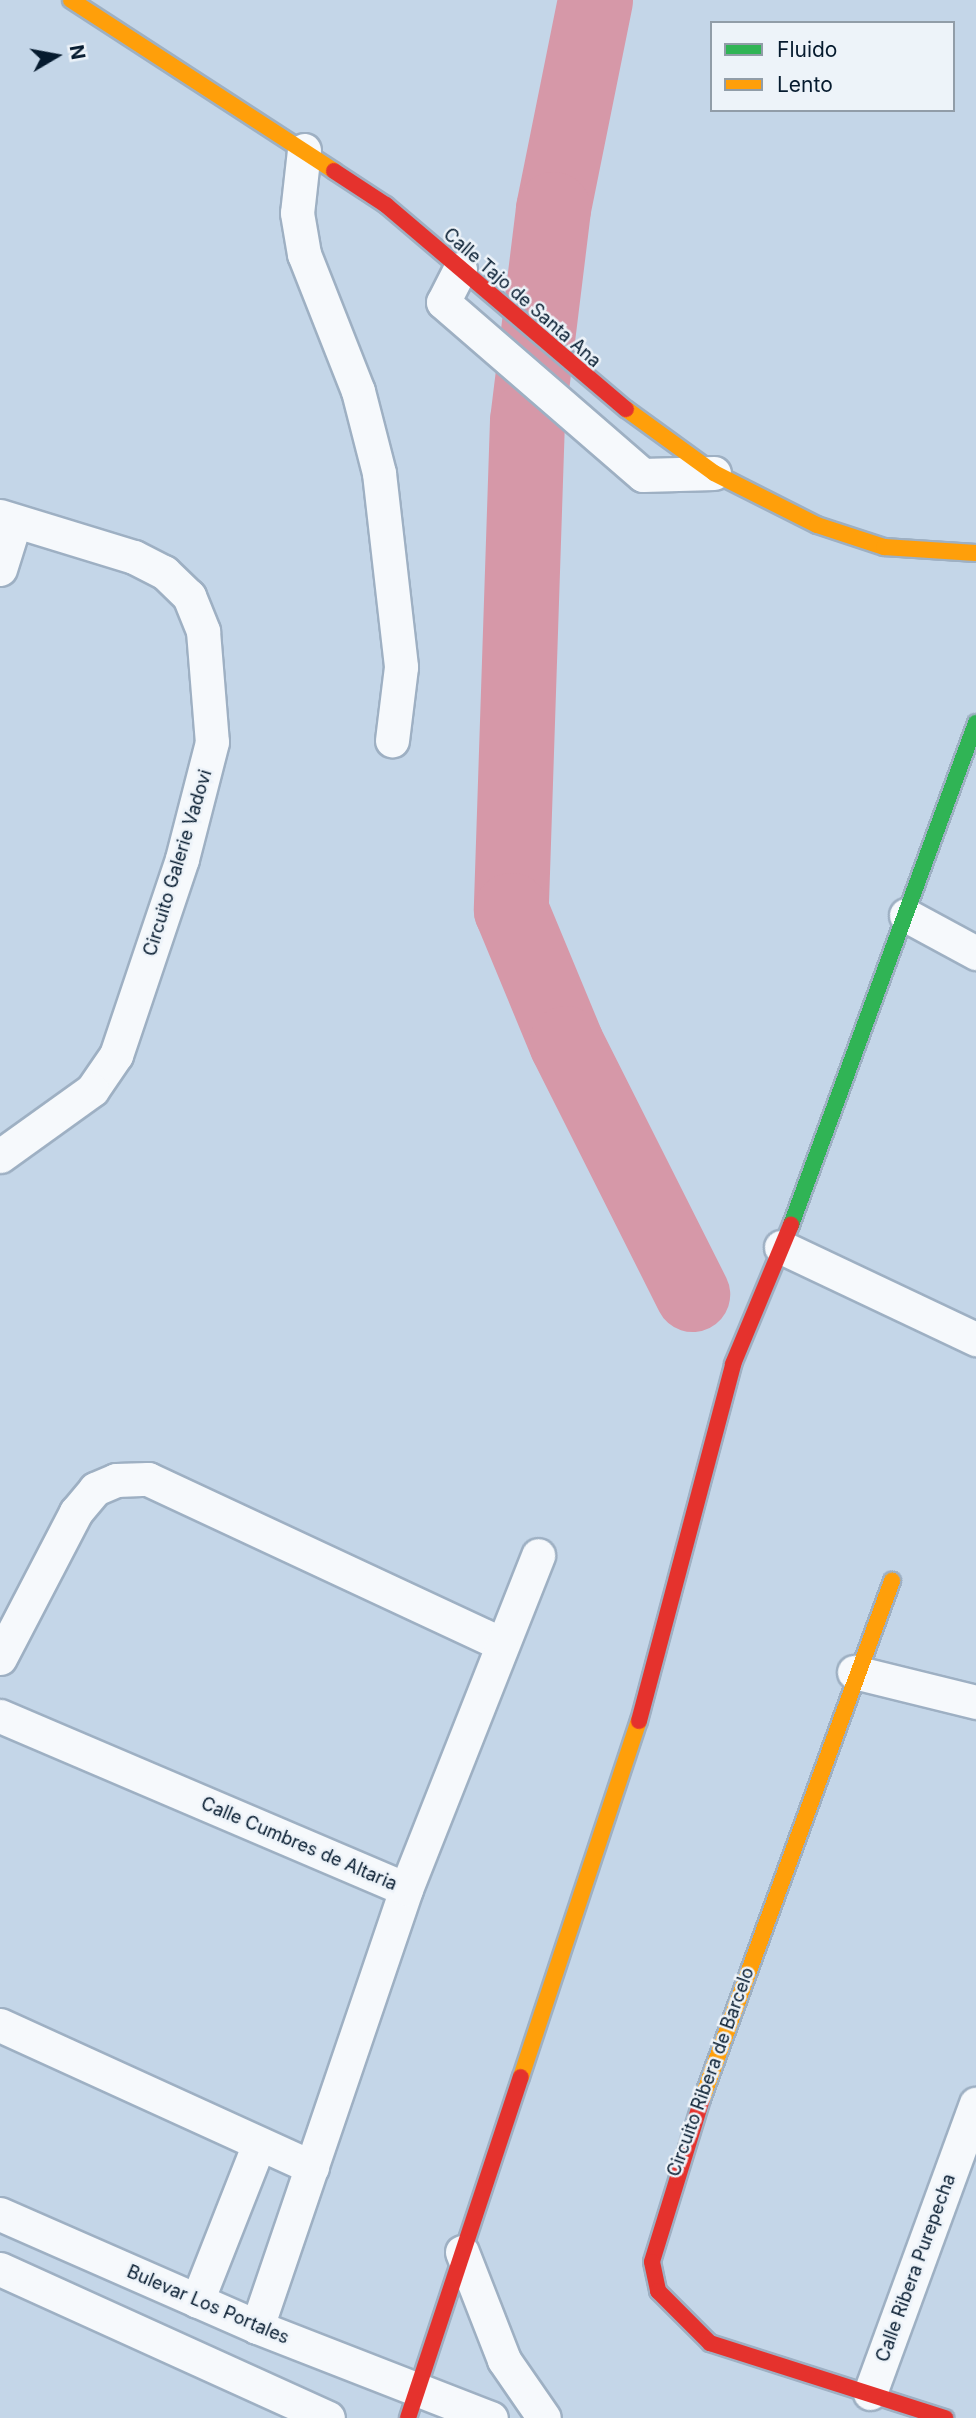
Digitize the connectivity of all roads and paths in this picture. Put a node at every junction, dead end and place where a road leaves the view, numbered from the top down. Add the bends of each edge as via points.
1 (71, 0) edge
2 (304, 150) junction
3 (460, 269) junction
4 (714, 473) junction
5 (8, 518) edge
6 (976, 553) edge
7 (0, 569) edge
8 (976, 723) edge
9 (392, 740) dead end
10 (906, 915) junction
11 (976, 953) edge
12 (0, 1156) edge
13 (781, 1247) junction
14 (976, 1339) edge
15 (538, 1555) dead end
16 (892, 1581) dead end
17 (502, 1644) junction
18 (0, 1658) edge
19 (854, 1672) junction
20 (976, 1702) edge
21 (0, 1716) edge
22 (406, 1889) junction
23 (0, 2025) edge
24 (976, 2104) edge
25 (258, 2146) junction
26 (312, 2166) junction
27 (0, 2214) edge
28 (462, 2252) junction
29 (0, 2269) edge
30 (197, 2301) junction
31 (257, 2327) junction
32 (870, 2393) junction
33 (413, 2405) edge
34 (328, 2418) edge
35 (491, 2418) edge
36 (544, 2418) edge
37 (945, 2418) edge

1 - 2 street, Calle Tajo de Santa Ana
2 - 3 street, Calle Tajo de Santa Ana via 386,205
2 - 9 street via 297,213 304,254 358,391 379,473 401,667
3 - 4 street, Calle Tajo de Santa Ana via 642,426
3 - 4 street via 443,302 643,475
4 - 6 street, Calle Tajo de Santa Ana via 817,525 884,547
5 - 7 street
5 - 12 street, Circuito Galerie Vadovi via 134,557 164,572 189,596 203,631 212,742 185,847 116,1055 92,1090
8 - 10 street
10 - 11 street
10 - 13 street
13 - 14 street
13 - 28 street via 733,1364 651,1685
15 - 17 street
16 - 19 street, Circuito Ribera de Barcelo
17 - 18 street via 178,1490 137,1480 95,1489 76,1512
17 - 22 street
19 - 20 street
19 - 32 street, Circuito Ribera de Barcelo via 675,2174 652,2262 658,2291 710,2343
21 - 22 street, Calle Cumbres de Altaria
22 - 26 street, Calle Cumbres de Altaria
23 - 25 street
24 - 32 street, Calle Ribera Purepecha
25 - 26 street
25 - 30 street
26 - 31 street, Calle Cumbres de Altaria
27 - 30 street, Bulevar Los Portales
28 - 33 street
28 - 36 street via 505,2360
29 - 34 street
30 - 31 street, Bulevar Los Portales
31 - 33 street, Bulevar Los Portales
32 - 37 street, Circuito Ribera de Barcelo
33 - 35 street, Bulevar Los Portales

